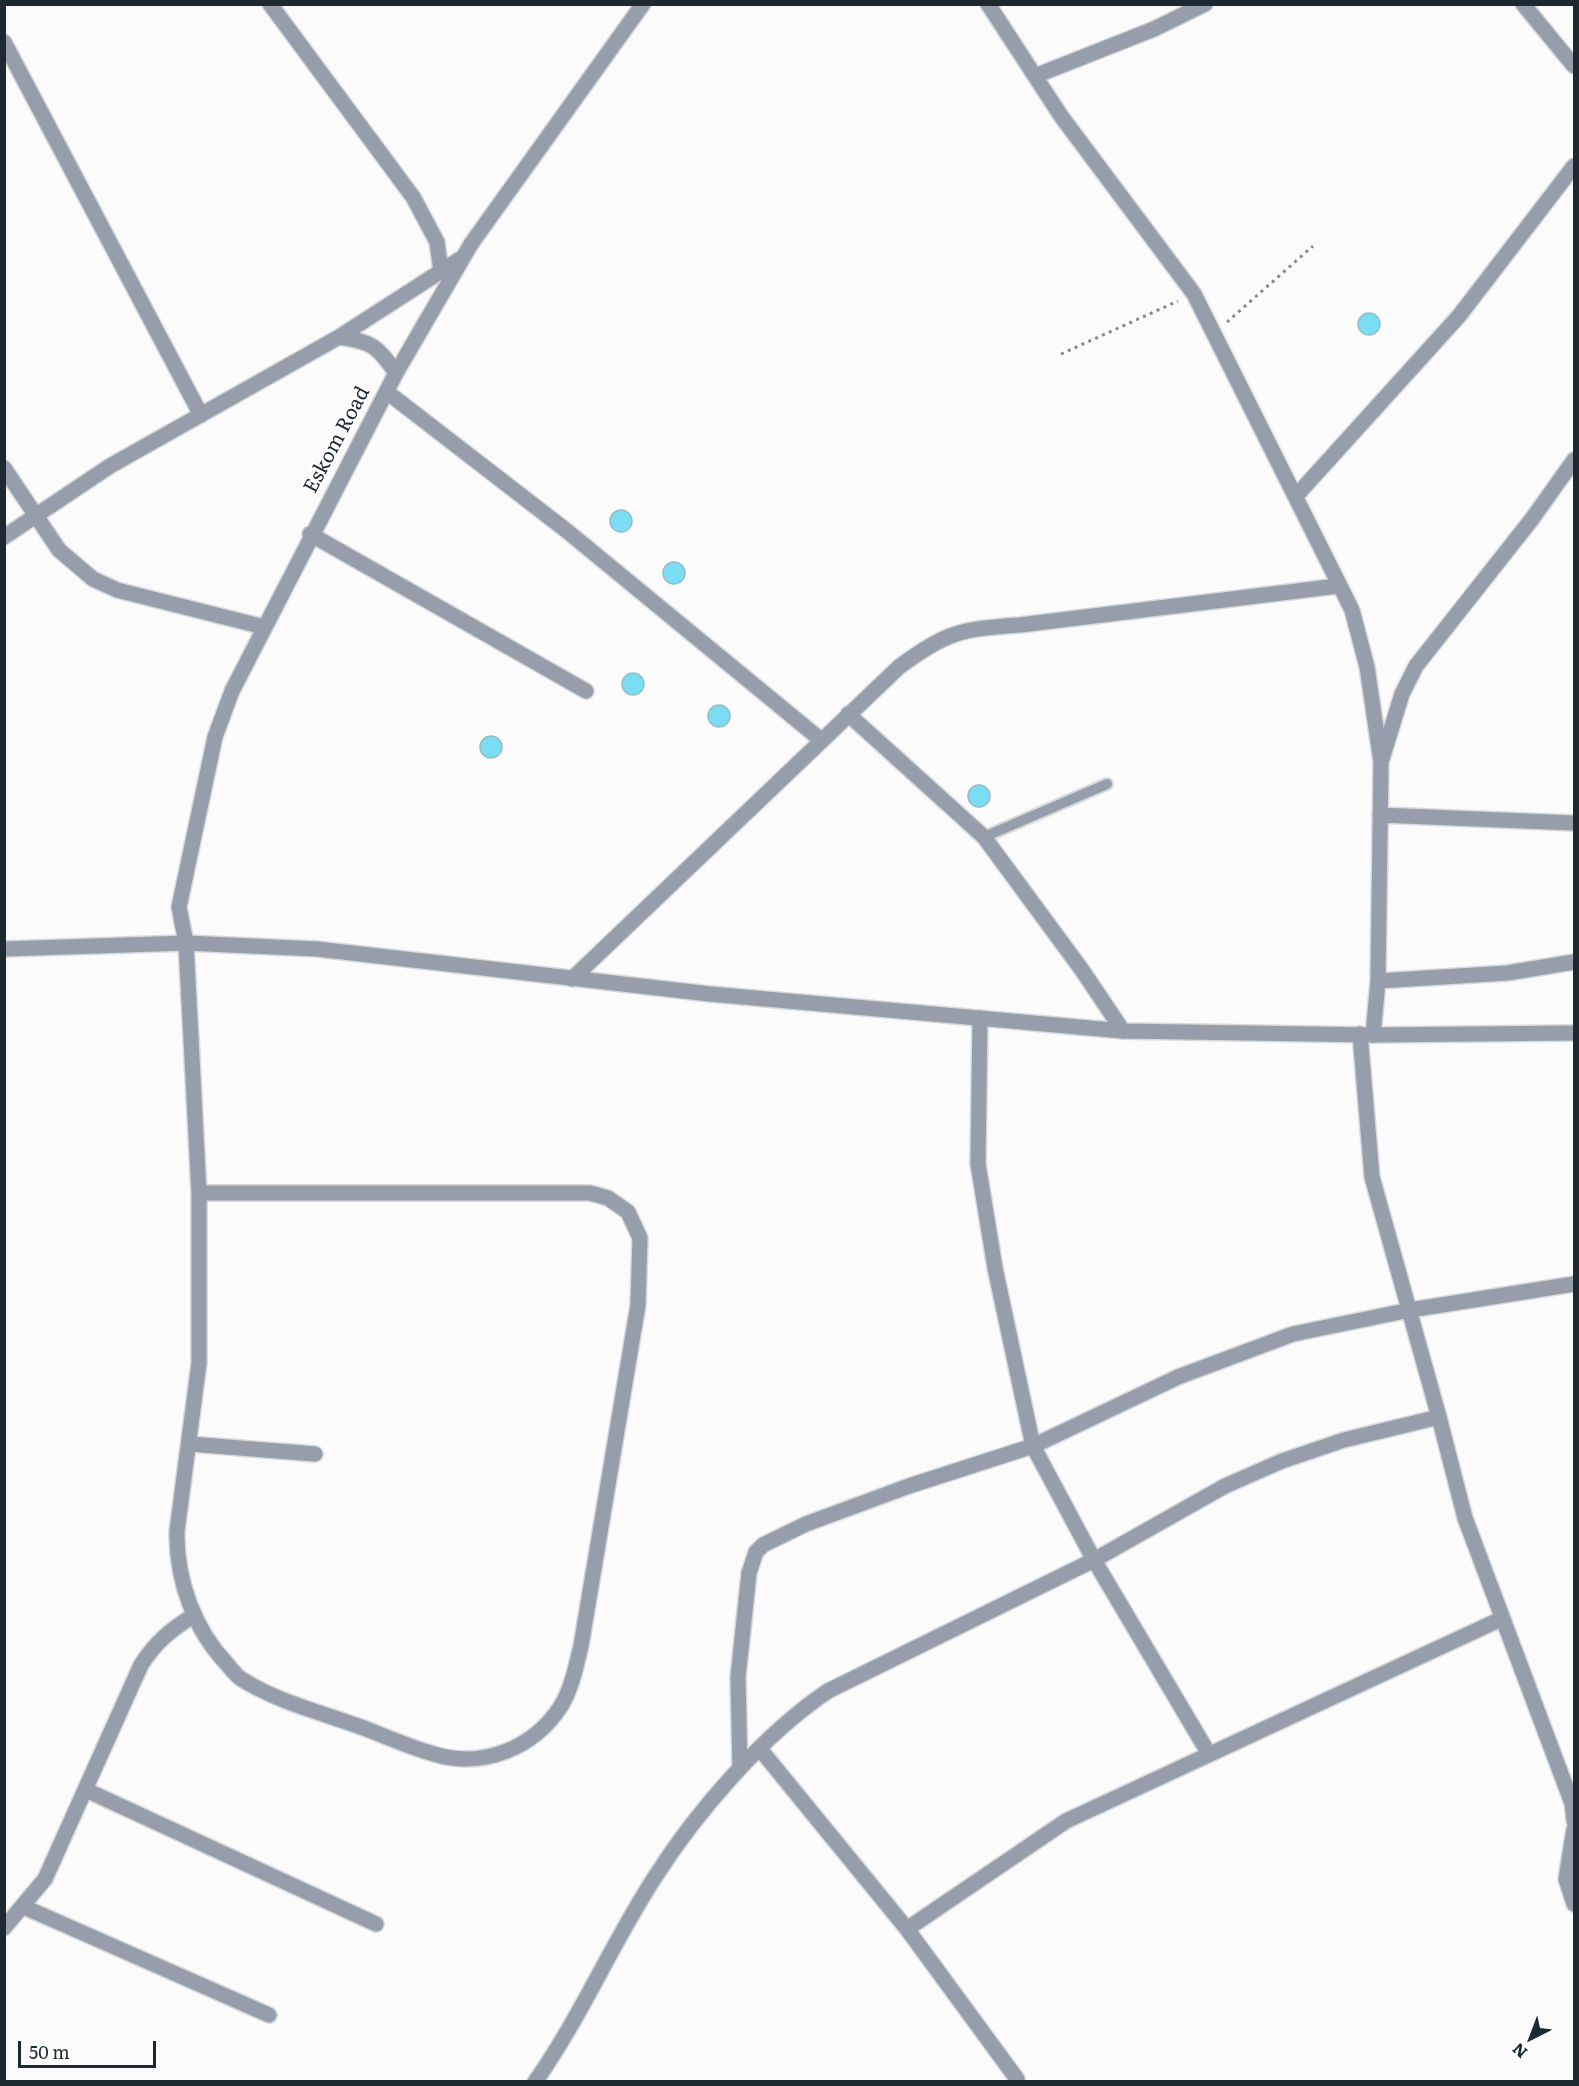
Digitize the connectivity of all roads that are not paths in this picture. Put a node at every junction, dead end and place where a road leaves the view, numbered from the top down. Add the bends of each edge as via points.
1 (270, 4) edge
2 (643, 4) edge
3 (988, 4) edge
4 (1205, 4) edge
5 (1523, 4) edge
6 (4, 42) edge
7 (1575, 66) edge
8 (1035, 76) junction
9 (1575, 166) edge
10 (464, 256) junction
11 (441, 271) junction
12 (339, 337) junction
13 (396, 373) junction
14 (387, 392) junction
15 (201, 415) junction
16 (1575, 460) edge
17 (4, 468) edge
18 (1296, 496) junction
19 (36, 515) junction
20 (310, 534) junction
21 (4, 537) edge
22 (1338, 586) junction
23 (264, 627) junction
24 (586, 691) dead end
25 (848, 714) junction
26 (821, 740) junction
27 (1381, 762) junction
28 (1107, 784) dead end
29 (1380, 815) junction
30 (1575, 823) edge
31 (984, 837) junction
32 (186, 943) junction
33 (4, 949) edge
34 (1575, 962) edge
35 (572, 979) junction
36 (1378, 981) junction
37 (981, 1018) junction
38 (1123, 1031) junction
39 (1575, 1033) edge
40 (1367, 1034) junction
41 (199, 1193) junction
42 (1575, 1284) edge
43 (1410, 1310) junction
44 (1439, 1417) junction
45 (190, 1444) junction
46 (1033, 1446) junction
47 (315, 1454) dead end
48 (1094, 1560) junction
49 (193, 1616) junction
50 (1501, 1619) junction
51 (760, 1749) junction
52 (1209, 1754) junction
53 (741, 1768) junction
54 (86, 1790) junction
55 (1574, 1820) edge
56 (1575, 1829) edge
57 (1575, 1904) edge
58 (24, 1907) junction
59 (376, 1924) dead end
60 (4, 1928) edge
61 (907, 1929) junction
62 (269, 2015) dead end
63 (1017, 2079) dead end
64 (535, 2082) edge

1 - 11 street via 413,197 437,242
2 - 10 street, Eskom Road
3 - 8 street
4 - 8 street via 1154,29
5 - 7 street
6 - 15 street
8 - 18 street via 1194,294
9 - 18 street via 1460,316
10 - 11 street
10 - 13 street, Eskom Road
11 - 12 street
12 - 13 street via 379,349
12 - 15 street
13 - 14 street, Eskom Road
14 - 20 street, Eskom Road
14 - 26 street via 567,531
15 - 19 street via 110,466
16 - 27 street via 1416,666 1402,694
17 - 19 street
18 - 22 street
19 - 21 street
19 - 23 street via 59,550 93,579 117,590
20 - 23 street, Eskom Road
20 - 24 street
22 - 25 street via 968,629 922,650
22 - 27 street via 1352,610 1361,638
23 - 32 street, Eskom Road via 232,690 214,737 179,907
25 - 26 street
25 - 31 street
26 - 35 street
27 - 29 street
28 - 31 lane
29 - 30 street
29 - 36 street
31 - 38 street
32 - 33 street
32 - 35 street via 317,949
32 - 41 street, Eskom Road
34 - 36 street via 1507,973
35 - 37 street
36 - 40 street
37 - 38 street
37 - 46 street via 978,1164 995,1268
38 - 40 street
39 - 40 street
40 - 43 street via 1372,1177
41 - 45 street, Eskom Road via 199,1363
41 - 49 street, Eskom Road via 590,1193 608,1198 628,1212 640,1238 638,1305 581,1646 565,1697 543,1727 518,1747 497,1755 469,1759 436,1755 241,1680 218,1655
42 - 43 street
43 - 44 street
43 - 46 street via 1293,1334 1240,1352
44 - 48 street via 1344,1440 1282,1461 1225,1486
44 - 50 street via 1465,1518
45 - 47 street
45 - 49 street, Eskom Road via 176,1553
46 - 48 street
46 - 53 street via 806,1524 756,1552 749,1573 738,1677
48 - 51 street via 828,1691 798,1711
48 - 52 street
49 - 54 street via 169,1630 147,1656
50 - 52 street
50 - 55 street via 1572,1803
51 - 53 street
51 - 61 street
52 - 61 street via 1066,1821
53 - 64 street via 655,1876
54 - 58 street via 45,1879
54 - 59 street
56 - 57 street via 1566,1878
58 - 60 street
58 - 62 street
61 - 63 street

